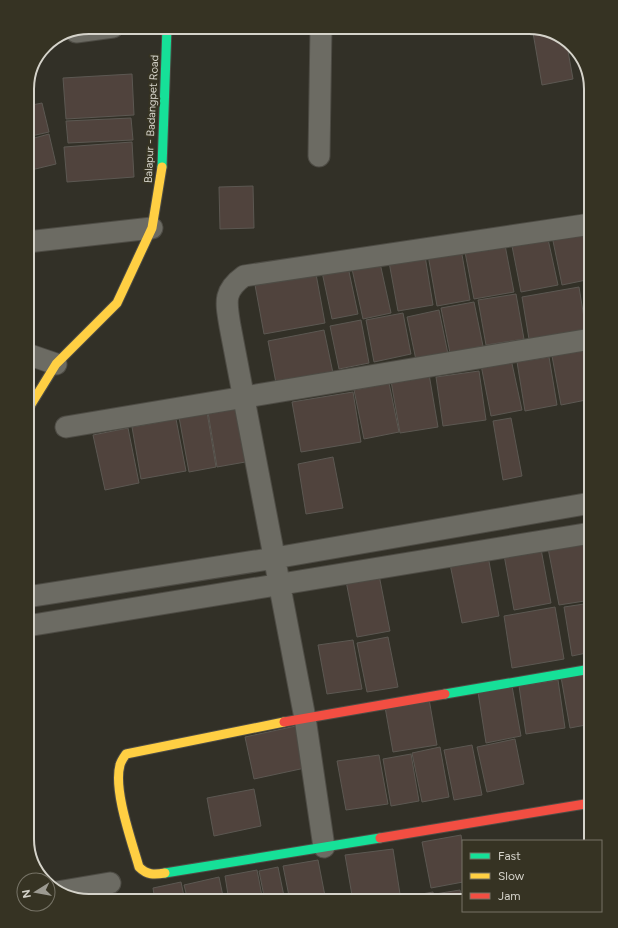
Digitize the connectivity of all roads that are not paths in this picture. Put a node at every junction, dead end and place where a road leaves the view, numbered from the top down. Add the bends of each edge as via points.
1 (167, 34) edge
2 (321, 34) edge
3 (319, 156) dead end
4 (584, 225) edge
5 (152, 228) junction
6 (34, 241) edge
7 (584, 340) edge
8 (34, 356) edge
9 (56, 364) junction
10 (244, 398) junction
11 (34, 400) edge
12 (66, 427) dead end
13 (584, 504) edge
14 (584, 534) edge
15 (275, 558) junction
16 (280, 585) junction
17 (34, 596) edge
18 (34, 625) edge
19 (584, 670) edge
20 (305, 718) junction
21 (584, 804) edge
22 (324, 847) junction
23 (110, 883) dead end
24 (69, 890) edge

1 - 5 street, Balapur - Badangpet Road via 162,176
2 - 3 street
4 - 10 street via 244,276 230,288 226,302
5 - 6 street
5 - 9 street, Balapur - Badangpet Road via 116,303
7 - 10 street
8 - 9 street
9 - 11 street, Balapur - Badangpet Road
10 - 12 street
10 - 15 street
13 - 15 street
14 - 16 street
15 - 16 street
15 - 17 street
16 - 18 street
16 - 20 street
19 - 20 street
20 - 22 street
20 - 22 street via 126,754 120,765 118,777 139,868 145,873 153,875
21 - 22 street
23 - 24 street

